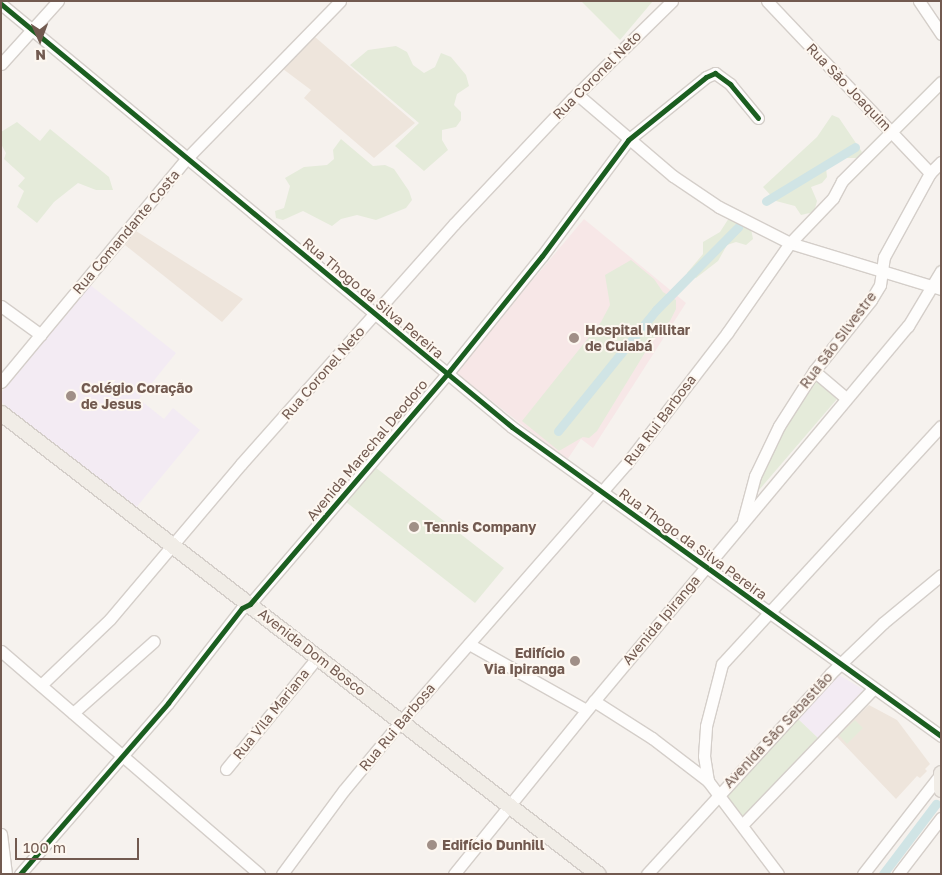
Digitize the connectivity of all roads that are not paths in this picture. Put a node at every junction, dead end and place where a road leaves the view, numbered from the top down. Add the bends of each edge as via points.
1 (58, 1) edge
2 (340, 1) edge
3 (672, 1) edge
4 (767, 1) edge
5 (919, 1) edge
6 (1, 4) edge
7 (32, 30) junction
8 (941, 34) edge
9 (1, 64) edge
10 (941, 82) edge
11 (578, 95) junction
12 (758, 118) dead end
13 (890, 130) junction
14 (628, 140) junction
15 (187, 158) junction
16 (941, 162) edge
17 (930, 173) junction
18 (790, 243) junction
19 (941, 271) edge
20 (882, 272) junction
21 (936, 287) edge
22 (1, 306) edge
23 (374, 313) junction
24 (41, 335) junction
25 (814, 371) junction
26 (447, 374) junction
27 (1, 382) edge
28 (846, 398) junction
29 (1, 413) edge
30 (941, 426) edge
31 (601, 492) junction
32 (743, 523) junction
33 (174, 546) junction
34 (705, 567) junction
35 (941, 575) edge
36 (250, 604) junction
37 (770, 613) junction
38 (154, 641) dead end
39 (469, 644) junction
40 (1, 651) edge
41 (317, 658) junction
42 (839, 664) junction
43 (41, 684) junction
44 (873, 689) junction
45 (590, 706) junction
46 (73, 713) junction
47 (402, 720) junction
48 (940, 737) edge
49 (120, 756) junction
50 (226, 769) dead end
51 (940, 779) edge
52 (708, 781) junction
53 (718, 795) junction
54 (510, 804) junction
55 (941, 818) edge
56 (742, 825) junction
57 (1, 834) edge
58 (6, 874) edge
59 (20, 874) edge
60 (259, 874) edge
61 (282, 874) edge
62 (454, 874) edge
63 (598, 874) edge
64 (647, 874) edge
65 (778, 874) edge
66 (863, 874) edge
67 (898, 874) edge

1 - 7 street
2 - 15 street, Rua Comandante Costa
3 - 11 street, Rua Coronel Neto
4 - 13 street, Rua São Joaquim
5 - 8 street
6 - 7 street, Rua Thogo da Silva Pereira
7 - 9 street
7 - 15 street, Rua Thogo da Silva Pereira
10 - 13 street, Rua Rui Barbosa
11 - 14 street
11 - 23 street, Rua Coronel Neto
12 - 14 street, Avenida Marechal Deodoro via 730,84 714,73
13 - 17 street, Rua São Joaquim
13 - 18 street, Rua Rui Barbosa
14 - 18 street via 673,176 720,207
14 - 26 street, Avenida Marechal Deodoro via 542,256
15 - 23 street, Rua Thogo da Silva Pereira
15 - 24 street, Rua Comandante Costa
16 - 17 street, Rua São Silvestre
17 - 20 street, Rua São Silvestre via 884,257
18 - 20 street
18 - 31 street, Rua Rui Barbosa via 728,333 627,464
19 - 21 street, Avenida Ipiranga
20 - 21 street
20 - 25 street, Rua São Silvestre via 880,285 871,300
21 - 28 street, Avenida Ipiranga via 908,326
22 - 24 street
23 - 26 street, Rua Thogo da Silva Pereira
23 - 33 street, Rua Coronel Neto
24 - 27 street, Rua Comandante Costa
25 - 28 street
25 - 32 street, Rua São Silvestre via 770,443 751,489
26 - 31 street, Rua Thogo da Silva Pereira via 512,427
26 - 36 street, Avenida Marechal Deodoro
28 - 32 street, Avenida Ipiranga
29 - 33 main road, Avenida Dom Bosco
30 - 37 street
31 - 34 street, Rua Thogo da Silva Pereira
31 - 39 street, Rua Rui Barbosa
32 - 34 street, Avenida Ipiranga
33 - 36 main road, Avenida Dom Bosco
33 - 43 street, Rua Coronel Neto via 90,640
34 - 37 street, Rua Thogo da Silva Pereira
34 - 45 street, Avenida Ipiranga
35 - 42 street, Avenida São Sebastião
36 - 41 main road, Avenida Dom Bosco
36 - 49 street, Avenida Marechal Deodoro via 242,608 168,703
37 - 42 street, Rua Thogo da Silva Pereira
37 - 52 street via 719,672 705,741
38 - 46 street
39 - 45 street
39 - 47 street, Rua Rui Barbosa
40 - 43 street
41 - 47 main road, Avenida Dom Bosco
41 - 50 street, Rua Vila Mariana
42 - 44 street, Rua Thogo da Silva Pereira
42 - 53 street, Avenida São Sebastião
43 - 46 street
44 - 48 street, Rua Thogo da Silva Pereira
44 - 56 street
45 - 52 street via 652,738
45 - 54 street, Avenida Ipiranga
46 - 49 street
47 - 54 main road, Avenida Dom Bosco
47 - 61 street, Rua Rui Barbosa
49 - 59 street, Avenida Marechal Deodoro
49 - 60 street
51 - 66 street
52 - 53 street
53 - 56 street
53 - 64 street, Avenida São Sebastião
54 - 62 street, Avenida Ipiranga
54 - 63 main road, Avenida Dom Bosco
55 - 67 street
56 - 65 street
57 - 58 street

